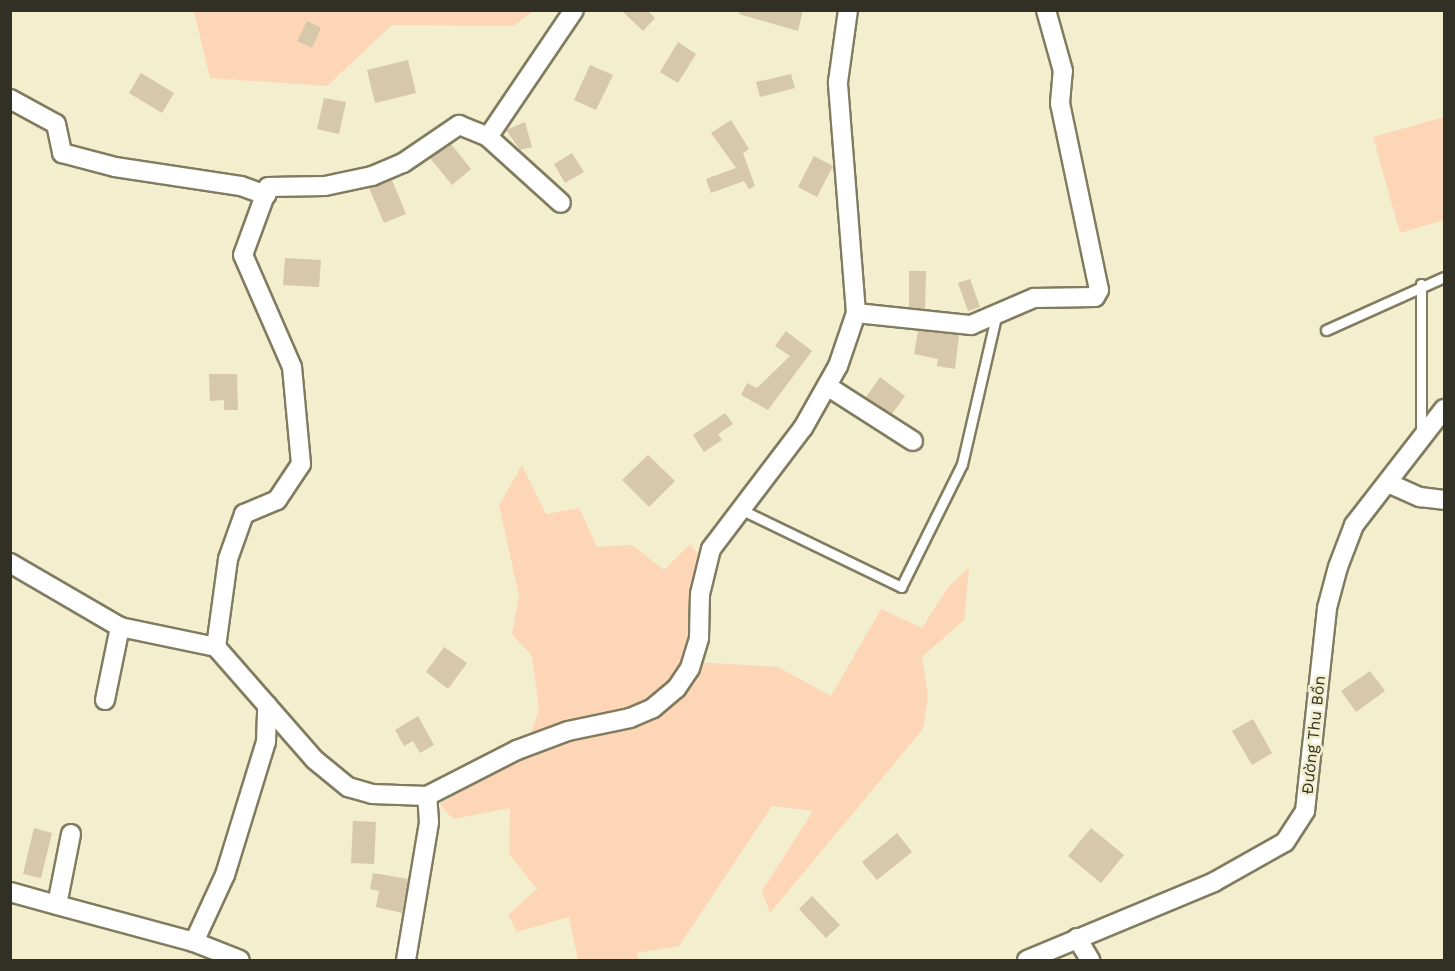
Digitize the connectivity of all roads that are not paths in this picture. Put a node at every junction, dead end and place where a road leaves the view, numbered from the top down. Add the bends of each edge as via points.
1 (574, 10) edge
2 (848, 10) edge
3 (1046, 10) edge
4 (10, 99) edge
5 (488, 137) junction
6 (266, 195) junction
7 (561, 203) dead end
8 (1444, 277) edge
9 (1421, 284) junction
10 (856, 313) junction
11 (996, 317) junction
12 (1326, 330) dead end
13 (827, 386) junction
14 (1444, 410) edge
15 (913, 441) dead end
16 (1421, 442) junction
17 (1388, 483) junction
18 (1444, 500) edge
19 (742, 510) junction
20 (10, 562) edge
21 (120, 627) junction
22 (216, 647) junction
23 (105, 700) dead end
24 (267, 705) junction
25 (427, 796) junction
26 (71, 834) dead end
27 (10, 892) edge
28 (57, 905) junction
29 (1077, 938) junction
30 (194, 942) junction
31 (230, 959) edge
32 (405, 960) edge
33 (1027, 960) edge
34 (1090, 960) edge

1 - 5 street
2 - 10 street via 838,82
3 - 11 street via 1063,71 1060,102 1099,290 1095,297 1034,298
4 - 6 street via 56,124 62,153 115,167 241,186
5 - 6 street via 459,125 403,163 372,176 325,186 273,184
5 - 7 street
6 - 22 street via 243,255 292,367 301,464 277,500 244,514 228,559
8 - 9 lane
9 - 12 lane
9 - 16 lane
10 - 11 street via 971,325
10 - 13 street
11 - 19 lane via 962,464 901,587
13 - 15 street
13 - 19 street
14 - 16 street, Đường Thu Bồn
16 - 17 street, Đường Thu Bồn
17 - 18 street via 1420,497
17 - 29 street, Đường Thu Bồn via 1354,525 1338,567 1327,608 1305,811 1285,842 1214,882
19 - 25 street via 705,564 699,638 690,668 676,689 653,708 630,718 568,731 517,750
20 - 21 street
21 - 22 street
21 - 23 street
22 - 24 street
24 - 25 street via 315,760 348,787 372,794
24 - 30 street via 266,742 225,875
25 - 32 street via 429,822
26 - 28 street
27 - 28 street
28 - 30 street
29 - 33 street, Đường Thu Bồn
29 - 34 street
30 - 31 street

